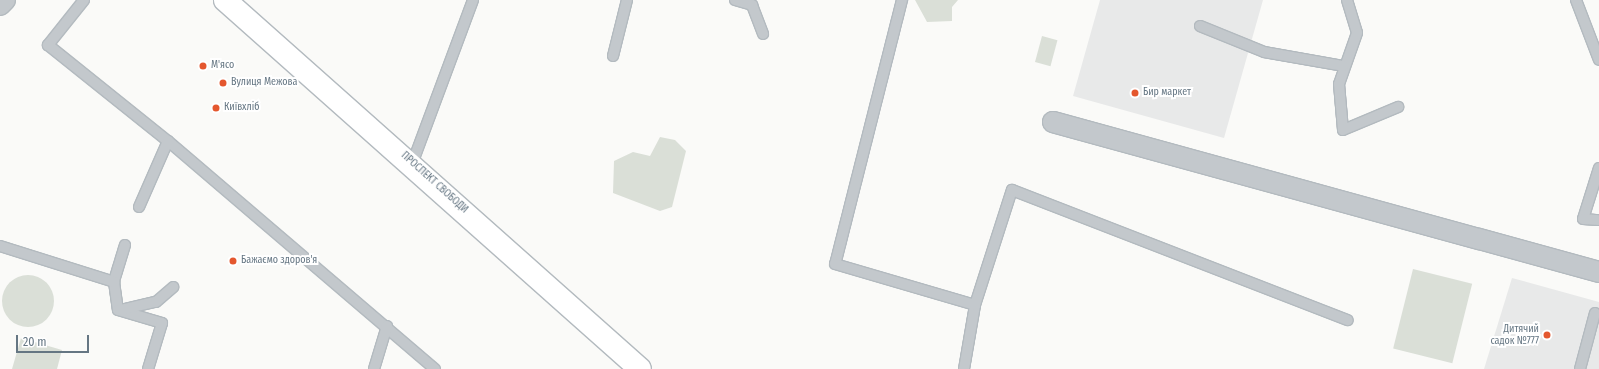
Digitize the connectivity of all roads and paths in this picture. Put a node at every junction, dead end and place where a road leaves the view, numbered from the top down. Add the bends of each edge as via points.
1 (4, 0) edge
2 (84, 0) edge
3 (225, 0) edge
4 (473, 0) edge
5 (627, 0) edge
6 (735, 0) edge
7 (902, 0) edge
8 (1347, 0) edge
9 (1576, 0) edge
10 (0, 5) edge
11 (1200, 26) dead end
12 (763, 34) dead end
13 (613, 56) dead end
14 (1599, 60) edge
15 (1343, 66) junction
16 (1398, 107) dead end
17 (1053, 122) dead end
18 (168, 142) junction
19 (412, 164) junction
20 (1599, 168) edge
21 (139, 207) dead end
22 (1599, 220) edge
23 (125, 245) dead end
24 (0, 246) edge
25 (1599, 272) edge
26 (114, 282) junction
27 (173, 287) dead end
28 (975, 305) junction
29 (118, 310) junction
30 (1595, 313) dead end
31 (1348, 320) dead end
32 (387, 326) junction
33 (148, 369) edge
34 (374, 369) edge
35 (435, 369) edge
36 (640, 369) edge
37 (964, 369) edge
38 (1580, 369) edge

1 - 10 street
2 - 18 lane via 48,45
3 - 19 street, ПРОСПЕКТ СВОБОДИ
4 - 19 lane
5 - 13 lane
6 - 12 lane via 752,5
7 - 28 lane via 835,264
8 - 15 lane via 1357,33
9 - 14 lane
11 - 15 lane via 1264,52
15 - 16 lane via 1339,84 1343,130
17 - 25 street
18 - 21 lane
18 - 32 lane
19 - 36 street, ПРОСПЕКТ СВОБОДИ
20 - 22 lane via 1583,219
23 - 26 lane
24 - 26 lane
26 - 29 lane
27 - 29 lane via 156,302
28 - 31 lane via 1012,190
28 - 37 lane
29 - 33 lane via 162,323
30 - 38 lane
32 - 34 lane
32 - 35 lane

